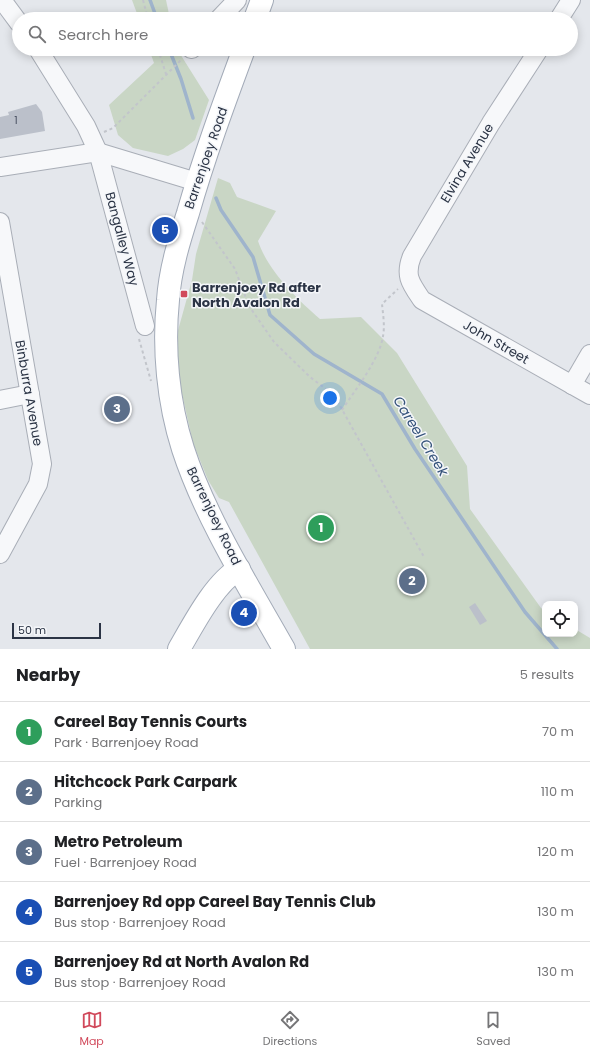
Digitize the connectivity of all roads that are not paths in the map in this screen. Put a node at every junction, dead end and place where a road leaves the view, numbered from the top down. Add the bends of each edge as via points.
1 (2, 0) edge
2 (237, 0) edge
3 (262, 0) edge
4 (571, 0) edge
5 (226, 12) edge
6 (258, 12) edge
7 (563, 12) edge
8 (12, 14) edge
9 (42, 56) edge
10 (242, 56) edge
11 (535, 56) edge
12 (95, 145) junction
13 (0, 167) edge
14 (197, 182) junction
15 (0, 222) edge
16 (409, 280) joint
17 (145, 326) dead end
18 (590, 354) edge
19 (572, 385) junction
20 (30, 394) junction
21 (590, 395) edge
22 (0, 400) edge
23 (0, 554) edge
24 (240, 569) junction
25 (179, 649) edge
26 (284, 649) edge

1 - 8 street
2 - 5 street
3 - 6 main road
4 - 7 street
9 - 12 street, Bangalley Way
10 - 14 main road, Barrenjoey Road
11 - 16 street, Elvina Avenue via 412,256 408,265
12 - 13 street
12 - 14 street
12 - 17 street, Bangalley Way
14 - 24 main road, Barrenjoey Road via 175,256 168,300 166,349 171,393 183,448 201,495
15 - 20 street, Binburra Avenue
16 - 19 street, John Street via 422,300
18 - 19 street
19 - 21 street, John Street
20 - 22 street
20 - 23 street, Binburra Avenue via 42,464 38,484
24 - 25 main road via 230,574 220,586
24 - 26 main road, Barrenjoey Road

